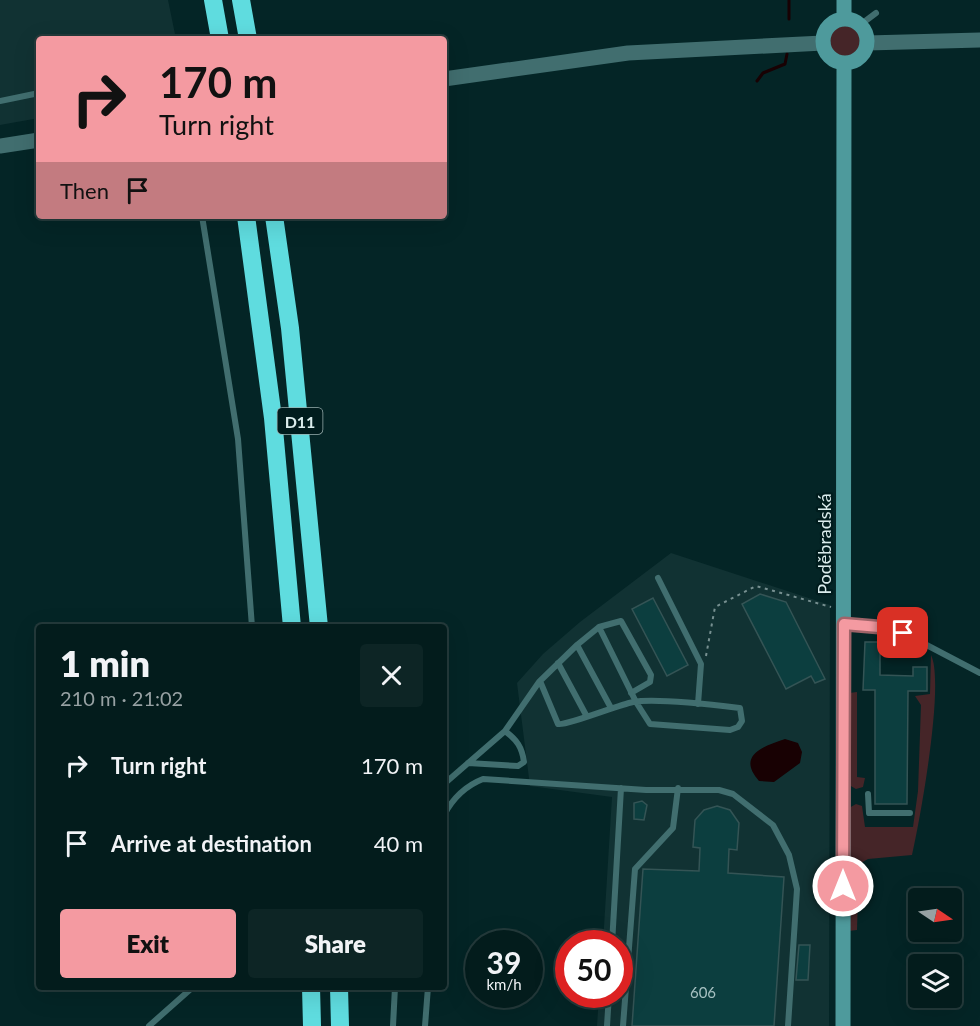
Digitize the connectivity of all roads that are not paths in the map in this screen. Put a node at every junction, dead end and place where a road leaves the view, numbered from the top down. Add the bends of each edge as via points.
1 (213, 0) edge
2 (241, 0) edge
3 (844, 0) edge
4 (876, 13) dead end
5 (844, 19) junction
6 (860, 25) junction
7 (219, 36) edge
8 (247, 36) edge
9 (980, 40) edge
10 (823, 43) junction
11 (867, 43) junction
12 (844, 63) junction
13 (447, 79) edge
14 (36, 94) edge
15 (0, 100) edge
16 (36, 141) edge
17 (0, 146) edge
18 (202, 219) edge
19 (246, 219) edge
20 (274, 219) edge
21 (658, 578) dead end
22 (252, 624) edge
23 (292, 624) edge
24 (320, 624) edge
25 (844, 624) junction
26 (599, 627) junction
27 (577, 645) junction
28 (558, 663) junction
29 (980, 673) edge
30 (540, 681) junction
31 (631, 693) junction
32 (636, 702) junction
33 (698, 704) junction
34 (611, 708) junction
35 (586, 715) junction
36 (505, 731) junction
37 (468, 763) junction
38 (447, 781) edge
39 (621, 788) junction
40 (678, 788) junction
41 (868, 794) dead end
42 (447, 809) edge
43 (910, 813) dead end
44 (613, 930) edge
45 (190, 990) edge
46 (311, 990) edge
47 (339, 990) edge
48 (395, 990) edge
49 (428, 990) edge
50 (608, 1008) edge
51 (149, 1026) edge
52 (312, 1026) edge
53 (340, 1026) edge
54 (393, 1026) edge
55 (425, 1026) edge
56 (607, 1026) edge
57 (623, 1026) edge
58 (788, 1026) edge
59 (843, 1026) edge

1 - 7 highway
2 - 8 highway
3 - 5 main road
4 - 6 lane
5 - 6 main road
5 - 10 main road via 828,27
6 - 11 main road
9 - 11 street
10 - 12 main road via 832,59
10 - 13 street via 628,52
11 - 12 main road via 862,55
12 - 25 main road, Poděbradská
14 - 15 lane
16 - 17 street
18 - 22 lane via 238,439
19 - 23 highway, D11 via 273,418
20 - 24 highway, D11 via 296,381
21 - 33 lane via 701,664
25 - 29 lane via 898,630
25 - 59 main road, Poděbradská
26 - 27 lane
26 - 31 lane
26 - 31 lane via 621,621 651,675 650,682
27 - 28 lane
27 - 34 lane
28 - 30 lane
28 - 35 lane
30 - 35 lane via 558,724
30 - 36 lane
31 - 32 lane
32 - 33 lane
32 - 33 lane via 650,724 730,730 742,721 740,708
32 - 34 lane
34 - 35 lane
36 - 37 lane
36 - 37 lane via 516,739 524,762 518,766
37 - 38 lane
39 - 40 lane
39 - 42 lane via 483,779 472,783
39 - 44 lane
40 - 57 lane via 673,828 635,869
40 - 58 lane via 719,789 733,794 773,825 789,855 797,889
41 - 43 lane via 869,813
45 - 51 lane
46 - 52 highway
47 - 53 highway
48 - 54 lane
49 - 55 lane
50 - 56 lane

